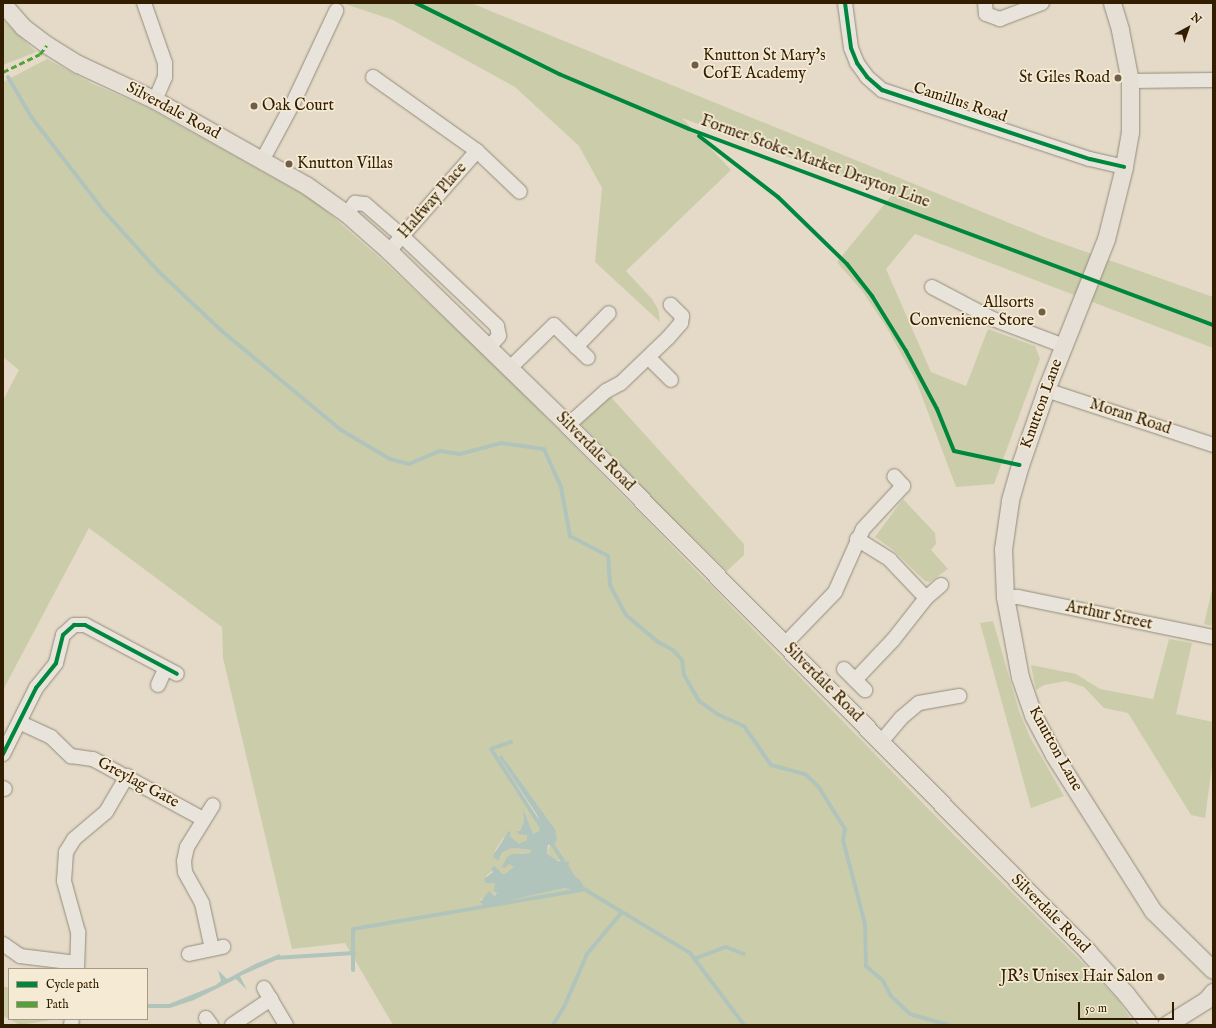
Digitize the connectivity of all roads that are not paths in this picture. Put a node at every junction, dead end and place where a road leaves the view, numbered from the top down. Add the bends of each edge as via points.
1 (144, 3) edge
2 (845, 3) edge
3 (985, 3) edge
4 (1042, 3) edge
5 (1112, 3) edge
6 (3, 4) edge
7 (336, 11) dead end
8 (373, 77) dead end
9 (1213, 80) edge
10 (1130, 81) junction
11 (155, 100) junction
12 (477, 151) junction
13 (263, 159) junction
14 (1124, 167) junction
15 (520, 192) dead end
16 (351, 208) junction
17 (402, 236) junction
18 (389, 251) junction
19 (932, 287) dead end
20 (671, 304) dead end
21 (610, 313) dead end
22 (494, 341) junction
23 (1064, 346) junction
24 (576, 347) junction
25 (588, 358) dead end
26 (649, 358) junction
27 (511, 367) junction
28 (671, 380) dead end
29 (1046, 390) junction
30 (568, 425) junction
31 (1213, 445) edge
32 (894, 476) dead end
33 (857, 539) junction
34 (941, 585) dead end
35 (1005, 597) junction
36 (926, 598) junction
37 (1213, 637) edge
38 (785, 644) junction
39 (844, 669) dead end
40 (855, 680) junction
41 (158, 685) dead end
42 (865, 690) dead end
43 (959, 696) dead end
44 (21, 722) junction
45 (881, 742) junction
46 (3, 754) edge
47 (127, 776) junction
48 (213, 805) dead end
49 (203, 819) junction
50 (3, 944) edge
51 (189, 954) dead end
52 (77, 966) edge
53 (1213, 970) edge
54 (1213, 992) edge
55 (232, 1025) edge
56 (286, 1025) edge
57 (1150, 1025) edge
58 (1166, 1025) edge

1 - 11 street via 166,70
2 - 14 street, Camillus Road via 851,48 857,63 867,77 882,90 1090,159
3 - 4 street via 986,14 1000,19
5 - 10 main road, Knutton Lane
6 - 11 main road, Silverdale Road via 24,27 51,48 78,64
7 - 13 street via 294,103
8 - 12 street, Halfway Place
9 - 10 street
10 - 14 main road, Knutton Lane via 1130,132
11 - 13 main road, Silverdale Road
12 - 15 street, Halfway Place
12 - 17 street, Halfway Place
13 - 16 main road, Silverdale Road
14 - 23 main road, Knutton Lane via 1117,204 1106,239
16 - 17 street, Silverdale Road via 365,204
16 - 18 main road, Silverdale Road
17 - 18 street, Halfway Place
17 - 22 street, Silverdale Road via 498,326
18 - 22 main road, Silverdale Road
19 - 23 street via 993,319
20 - 26 street via 682,316 681,323
21 - 24 street
22 - 27 main road, Silverdale Road
23 - 29 main road, Knutton Lane
24 - 25 street
24 - 27 street via 554,324
26 - 28 street
26 - 30 street
27 - 30 main road, Silverdale Road
29 - 31 street, Moran Road
29 - 35 main road, Knutton Lane via 1010,501 1004,549
30 - 38 main road, Silverdale Road
32 - 33 street via 903,486 870,519
33 - 36 street via 890,560
33 - 38 street via 835,592
34 - 36 street
35 - 37 street, Arthur Street via 1018,597
35 - 53 main road, Knutton Lane via 1020,677 1032,715 1153,911
36 - 40 street via 894,640
38 - 45 main road, Silverdale Road
39 - 40 street
40 - 42 street
41 - 44 street via 171,672 85,625 74,625 63,635 56,663 36,688
43 - 45 street via 919,703
44 - 46 street
44 - 47 street, Greylag Gate via 51,737 71,756 93,758
45 - 57 main road, Silverdale Road via 1088,952
47 - 49 street, Greylag Gate
47 - 52 street via 106,812 74,839 66,852 64,881 78,932
48 - 49 street
49 - 51 street via 187,847 185,872 202,903 218,948
50 - 52 street via 20,956
54 - 58 main road via 1206,1000
55 - 56 street via 253,1011 267,994

